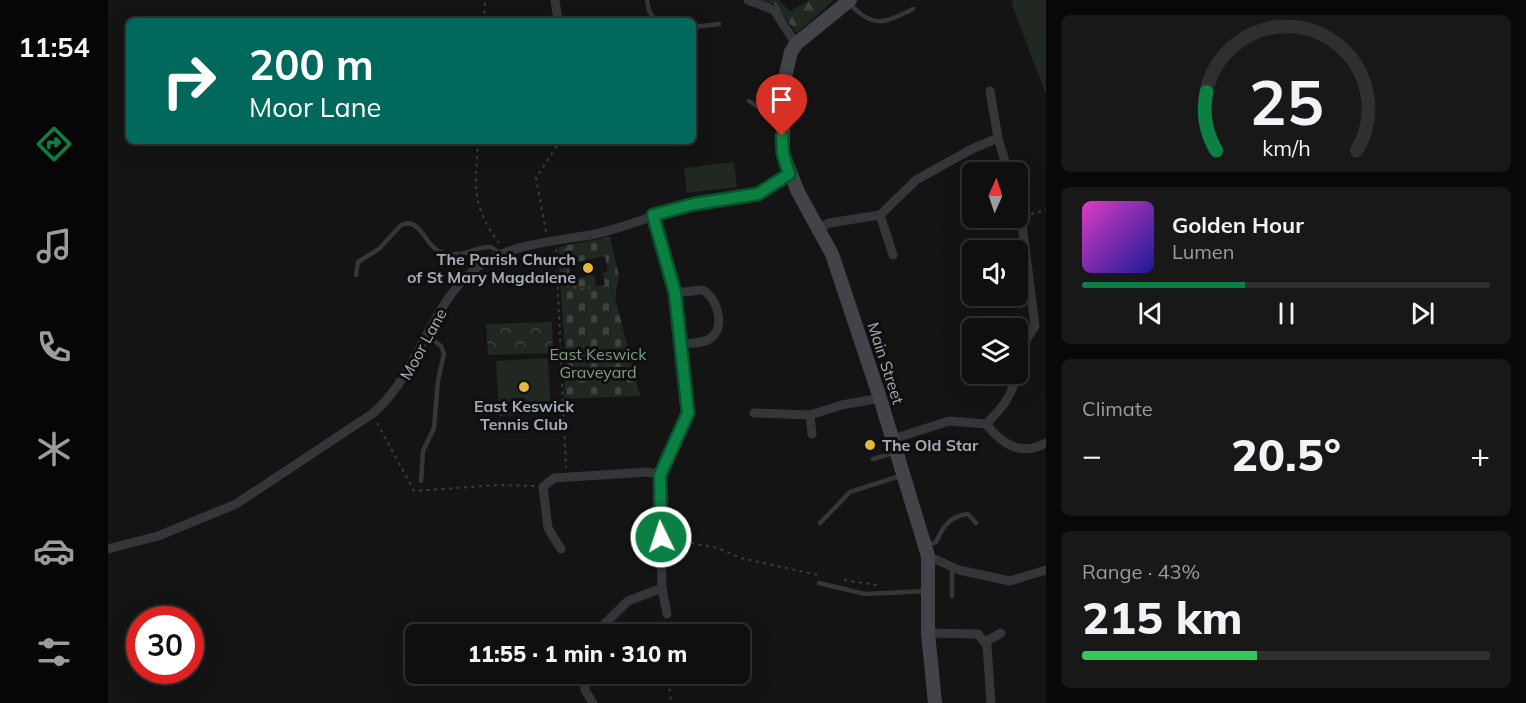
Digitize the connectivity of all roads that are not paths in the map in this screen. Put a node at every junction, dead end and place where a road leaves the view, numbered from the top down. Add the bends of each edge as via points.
1 (555, 0) edge
2 (647, 0) edge
3 (748, 0) edge
4 (849, 1) edge
5 (913, 9) dead end
6 (558, 18) edge
7 (654, 18) edge
8 (719, 24) dead end
9 (696, 27) edge
10 (796, 44) junction
11 (990, 91) dead end
12 (749, 101) dead end
13 (782, 108) junction
14 (998, 138) junction
15 (1005, 162) edge
16 (789, 174) junction
17 (653, 215) junction
18 (880, 215) junction
19 (820, 228) junction
20 (1023, 228) edge
21 (504, 253) junction
22 (893, 255) dead end
23 (356, 275) dead end
24 (675, 293) junction
25 (1035, 326) junction
26 (1046, 327) edge
27 (428, 336) junction
28 (1028, 337) edge
29 (683, 344) junction
30 (1014, 384) edge
31 (880, 398) junction
32 (754, 413) dead end
33 (810, 416) junction
34 (986, 424) junction
35 (812, 434) dead end
36 (1046, 443) edge
37 (895, 445) junction
38 (873, 459) dead end
39 (660, 475) junction
40 (903, 475) junction
41 (421, 481) dead end
42 (820, 523) dead end
43 (976, 523) dead end
44 (108, 549) edge
45 (561, 549) dead end
46 (926, 552) junction
47 (952, 567) junction
48 (1046, 570) edge
49 (819, 583) dead end
50 (662, 588) junction
51 (927, 591) junction
52 (952, 596) dead end
53 (667, 614) dead end
54 (604, 624) edge
55 (928, 633) junction
56 (1001, 633) dead end
57 (985, 642) junction
58 (585, 684) edge
59 (593, 703) edge
60 (935, 703) edge
61 (991, 703) edge

1 - 6 street
2 - 7 lane
3 - 10 street via 774,10
4 - 5 lane via 862,17 872,21 888,22
4 - 10 street
8 - 9 lane
10 - 13 street, Main Street via 787,65
11 - 14 street
12 - 13 lane via 758,107
13 - 16 street, Main Street via 783,154
14 - 15 street
14 - 18 street via 916,180
16 - 17 street, Moor Lane via 758,194
16 - 19 street, Main Street
17 - 21 street, Moor Lane via 597,233 551,237
17 - 24 street
18 - 19 street
18 - 22 street
19 - 31 street, Main Street
20 - 25 street
21 - 23 lane via 491,247 468,255 441,253 429,245 418,227 408,223 358,262
21 - 27 street, Moor Lane via 466,277 442,308
24 - 29 street
24 - 29 street via 702,290 712,297 716,308 718,325 714,335 705,342
25 - 26 street
25 - 28 street
27 - 41 lane via 441,346 444,354 435,428 423,451
27 - 44 street, Moor Lane via 402,383 372,414 236,504 158,536
29 - 39 street via 688,413
30 - 34 street via 1004,406
31 - 33 street
31 - 37 street, Main Street
32 - 33 street
33 - 35 street
34 - 36 street via 999,441 1016,449 1035,449
34 - 37 street via 949,421
37 - 38 lane
37 - 40 street, Main Street
39 - 45 street via 648,472 554,478 543,487 543,529
39 - 50 street
40 - 42 lane via 850,492
40 - 46 street, Main Street
43 - 46 lane via 968,514 951,520
46 - 47 street
46 - 51 street, Main Street
47 - 48 street via 1010,581
47 - 52 lane
49 - 51 lane via 865,594
50 - 53 street
50 - 54 street via 628,601
51 - 55 street, Main Street
55 - 57 street via 978,634
55 - 60 street, Main Street
56 - 57 street
57 - 61 street
58 - 59 street

